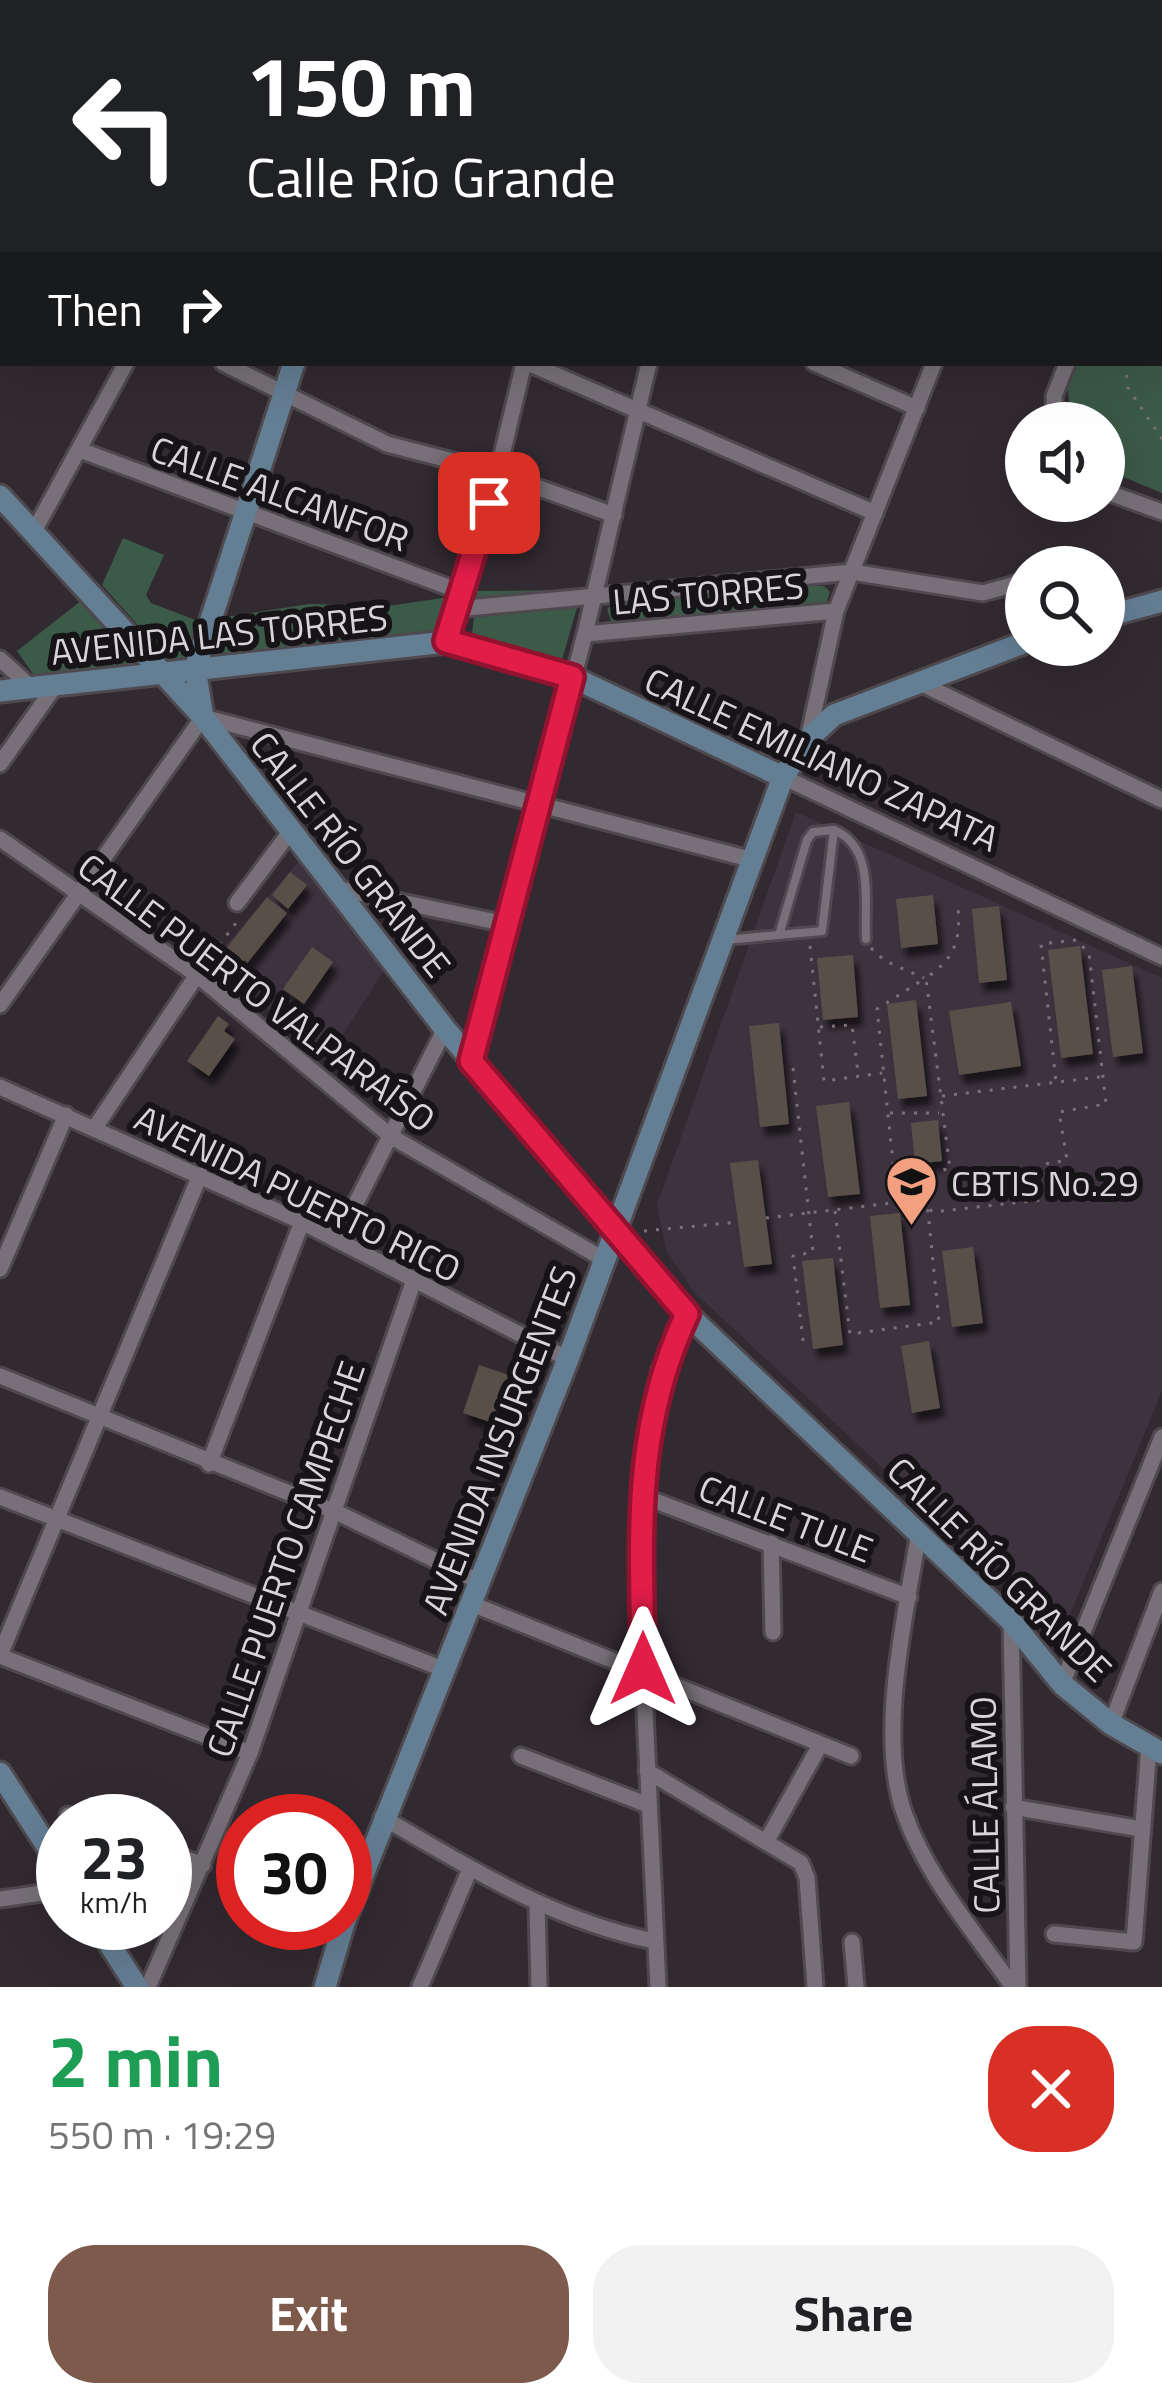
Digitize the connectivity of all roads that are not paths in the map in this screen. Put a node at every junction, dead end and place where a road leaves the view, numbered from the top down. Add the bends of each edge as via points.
1 (124, 366) edge
2 (228, 366) edge
3 (293, 366) edge
4 (525, 366) edge
5 (533, 366) edge
6 (648, 366) edge
7 (821, 366) edge
8 (933, 366) edge
9 (1065, 366) edge
10 (284, 397) junction
11 (1054, 402) edge
12 (917, 409) junction
13 (638, 412) junction
14 (80, 450) junction
15 (495, 472) junction
16 (0, 496) edge
17 (1125, 498) edge
18 (1162, 512) edge
19 (875, 513) junction
20 (614, 515) junction
21 (246, 516) junction
22 (33, 533) junction
23 (852, 572) junction
24 (1005, 587) edge
25 (594, 596) junction
26 (458, 600) junction
27 (1162, 601) edge
28 (1125, 609) edge
29 (836, 611) junction
30 (586, 634) junction
31 (446, 641) junction
32 (1005, 649) edge
33 (0, 659) edge
34 (195, 669) junction
35 (156, 670) junction
36 (572, 677) junction
37 (916, 680) junction
38 (55, 686) junction
39 (32, 688) junction
40 (0, 691) edge
41 (203, 717) junction
42 (808, 740) junction
43 (0, 764) edge
44 (783, 778) junction
45 (1162, 800) edge
46 (536, 803) junction
47 (834, 830) junction
48 (290, 832) junction
49 (0, 839) edge
50 (753, 860) junction
51 (332, 887) junction
52 (75, 893) junction
53 (237, 903) road end
54 (506, 924) junction
55 (779, 935) junction
56 (866, 939) road end
57 (724, 940) junction
58 (1162, 957) edge
59 (197, 975) junction
60 (0, 1005) edge
61 (445, 1029) junction
62 (471, 1061) junction
63 (0, 1087) edge
64 (66, 1115) junction
65 (94, 1129) junction
66 (392, 1137) junction
67 (200, 1175) junction
68 (302, 1222) junction
69 (615, 1234) junction
70 (337, 1240) junction
71 (605, 1260) junction
72 (0, 1269) edge
73 (414, 1280) junction
74 (687, 1314) junction
75 (568, 1359) junction
76 (0, 1376) edge
77 (98, 1415) junction
78 (1162, 1437) edge
79 (209, 1464) junction
80 (642, 1496) junction
81 (0, 1497) edge
82 (337, 1512) junction
83 (55, 1519) junction
84 (919, 1532) junction
85 (771, 1543) junction
86 (480, 1582) junction
87 (1162, 1592) edge
88 (909, 1597) junction
89 (472, 1604) junction
90 (298, 1613) junction
91 (1011, 1621) junction
92 (1156, 1625) edge
93 (772, 1632) dead end
94 (0, 1656) edge
95 (443, 1669) junction
96 (643, 1669) junction
97 (1062, 1684) junction
98 (1111, 1724) junction
99 (820, 1745) junction
100 (1155, 1749) edge
101 (250, 1753) junction
102 (521, 1756) dead end
103 (851, 1756) dead end
104 (647, 1771) junction
105 (0, 1773) edge
106 (648, 1805) junction
107 (1013, 1807) junction
108 (382, 1817) junction
109 (36, 1829) edge
110 (1141, 1829) junction
111 (766, 1842) junction
112 (372, 1844) edge
113 (192, 1861) edge
114 (203, 1865) junction
115 (470, 1869) junction
116 (36, 1894) edge
117 (0, 1899) edge
118 (537, 1904) junction
119 (1054, 1934) dead end
120 (654, 1941) junction
121 (853, 1942) dead end
122 (113, 1950) edge
123 (336, 1950) edge
124 (137, 1987) edge
125 (148, 1987) edge
126 (325, 1987) edge
127 (420, 1987) edge
128 (539, 1987) edge
129 (658, 1987) edge
130 (814, 1987) edge
131 (856, 1987) edge
132 (1016, 1987) edge

1 - 14 street
2 - 10 street
3 - 10 main road
4 - 15 street
5 - 13 street
6 - 13 street
7 - 12 street
8 - 12 street
9 - 11 street
10 - 15 street via 387,444
10 - 21 main road
12 - 19 street
13 - 19 street
13 - 20 street
14 - 21 street, CALLE ALCANFOR
14 - 22 street
15 - 20 street
15 - 26 street
16 - 22 main road, CALLE RÍO GRANDE
17 - 18 street
19 - 23 street
20 - 25 street
21 - 26 street, CALLE ALCANFOR
21 - 34 main road
22 - 35 main road, CALLE RÍO GRANDE
23 - 24 street via 983,593
23 - 25 street
23 - 29 street
25 - 26 street
25 - 30 street
26 - 31 street
27 - 28 main road
29 - 30 street, LAS TORRES
29 - 42 street
30 - 36 street
31 - 34 main road, AVENIDA LAS TORRES
31 - 36 main road, CALLE EMILIANO ZAPATA
32 - 37 main road, AVENIDA INSURGENTES
33 - 39 street
34 - 35 main road, AVENIDA LAS TORRES
34 - 41 main road
35 - 38 main road, AVENIDA LAS TORRES
35 - 41 main road, CALLE RÍO GRANDE
36 - 44 main road, CALLE EMILIANO ZAPATA
36 - 46 street
37 - 42 main road, AVENIDA INSURGENTES via 834,715
37 - 45 street
38 - 39 main road, AVENIDA LAS TORRES
38 - 43 street
39 - 40 main road, AVENIDA LAS TORRES
41 - 46 street
41 - 48 main road, CALLE RÍO GRANDE
41 - 52 street
42 - 44 main road, AVENIDA INSURGENTES
44 - 50 main road, AVENIDA INSURGENTES
44 - 58 street, CALLE EMILIANO ZAPATA
46 - 50 street
46 - 54 street
47 - 55 lane via 806,840
47 - 55 lane via 822,931
47 - 56 lane via 862,852
48 - 51 main road, CALLE RÍO GRANDE
48 - 53 street
49 - 52 street, CALLE PUERTO VALPARAÍSO
50 - 57 main road, AVENIDA INSURGENTES
51 - 54 street
51 - 61 main road, CALLE RÍO GRANDE
52 - 59 street, CALLE PUERTO VALPARAÍSO
52 - 60 street
54 - 62 street
55 - 57 lane
57 - 69 main road, AVENIDA INSURGENTES
59 - 65 street
59 - 66 street, CALLE PUERTO VALPARAÍSO
61 - 62 main road, CALLE RÍO GRANDE
61 - 66 street
62 - 69 main road, CALLE RÍO GRANDE
63 - 64 street, AVENIDA PUERTO RICO
64 - 65 street, AVENIDA PUERTO RICO
64 - 72 street
65 - 67 street, AVENIDA PUERTO RICO
66 - 70 street
66 - 71 street, CALLE PUERTO VALPARAÍSO
67 - 68 street, AVENIDA PUERTO RICO
67 - 77 street
68 - 70 street, AVENIDA PUERTO RICO
68 - 79 street
69 - 71 main road, AVENIDA INSURGENTES
69 - 74 main road, CALLE RÍO GRANDE
70 - 73 street, AVENIDA PUERTO RICO
71 - 75 main road, AVENIDA INSURGENTES
73 - 75 street, AVENIDA PUERTO RICO
73 - 82 street, CALLE PUERTO CAMPECHE
74 - 80 street via 654,1393
74 - 84 main road, CALLE RÍO GRANDE
75 - 86 main road, AVENIDA INSURGENTES
76 - 77 street
77 - 79 street
77 - 83 street
78 - 97 street
79 - 82 street
80 - 85 street, CALLE TULE
80 - 96 street
81 - 83 street
82 - 86 street
82 - 90 street, CALLE PUERTO CAMPECHE
83 - 90 street
83 - 94 street
84 - 88 street
84 - 91 main road, CALLE RÍO GRANDE
85 - 88 street, CALLE TULE
85 - 93 street
86 - 89 main road, AVENIDA INSURGENTES
87 - 92 street
88 - 132 street via 895,1743 905,1816
89 - 95 main road, AVENIDA INSURGENTES
89 - 96 street
90 - 95 street
90 - 101 street, CALLE PUERTO CAMPECHE
91 - 97 main road, CALLE RÍO GRANDE
91 - 107 street, CALLE ÁLAMO
92 - 98 street
94 - 101 street
95 - 108 main road, AVENIDA INSURGENTES
96 - 99 street
96 - 104 street
97 - 98 main road, CALLE RÍO GRANDE
98 - 100 main road, CALLE RÍO GRANDE
99 - 103 street
99 - 111 street
100 - 110 street
101 - 114 street, CALLE PUERTO CAMPECHE
102 - 106 street
104 - 106 street
104 - 111 street
105 - 109 main road
106 - 120 street
107 - 110 street
107 - 132 street, CALLE ÁLAMO
108 - 112 main road, AVENIDA INSURGENTES
108 - 115 street
110 - 119 street via 1134,1942
111 - 130 street via 801,1863 808,1878
113 - 114 street
114 - 125 street, CALLE PUERTO CAMPECHE
115 - 118 street
115 - 127 street
116 - 117 street
118 - 120 street
118 - 128 street
120 - 129 street
121 - 131 street
122 - 124 main road
123 - 126 main road, AVENIDA INSURGENTES

